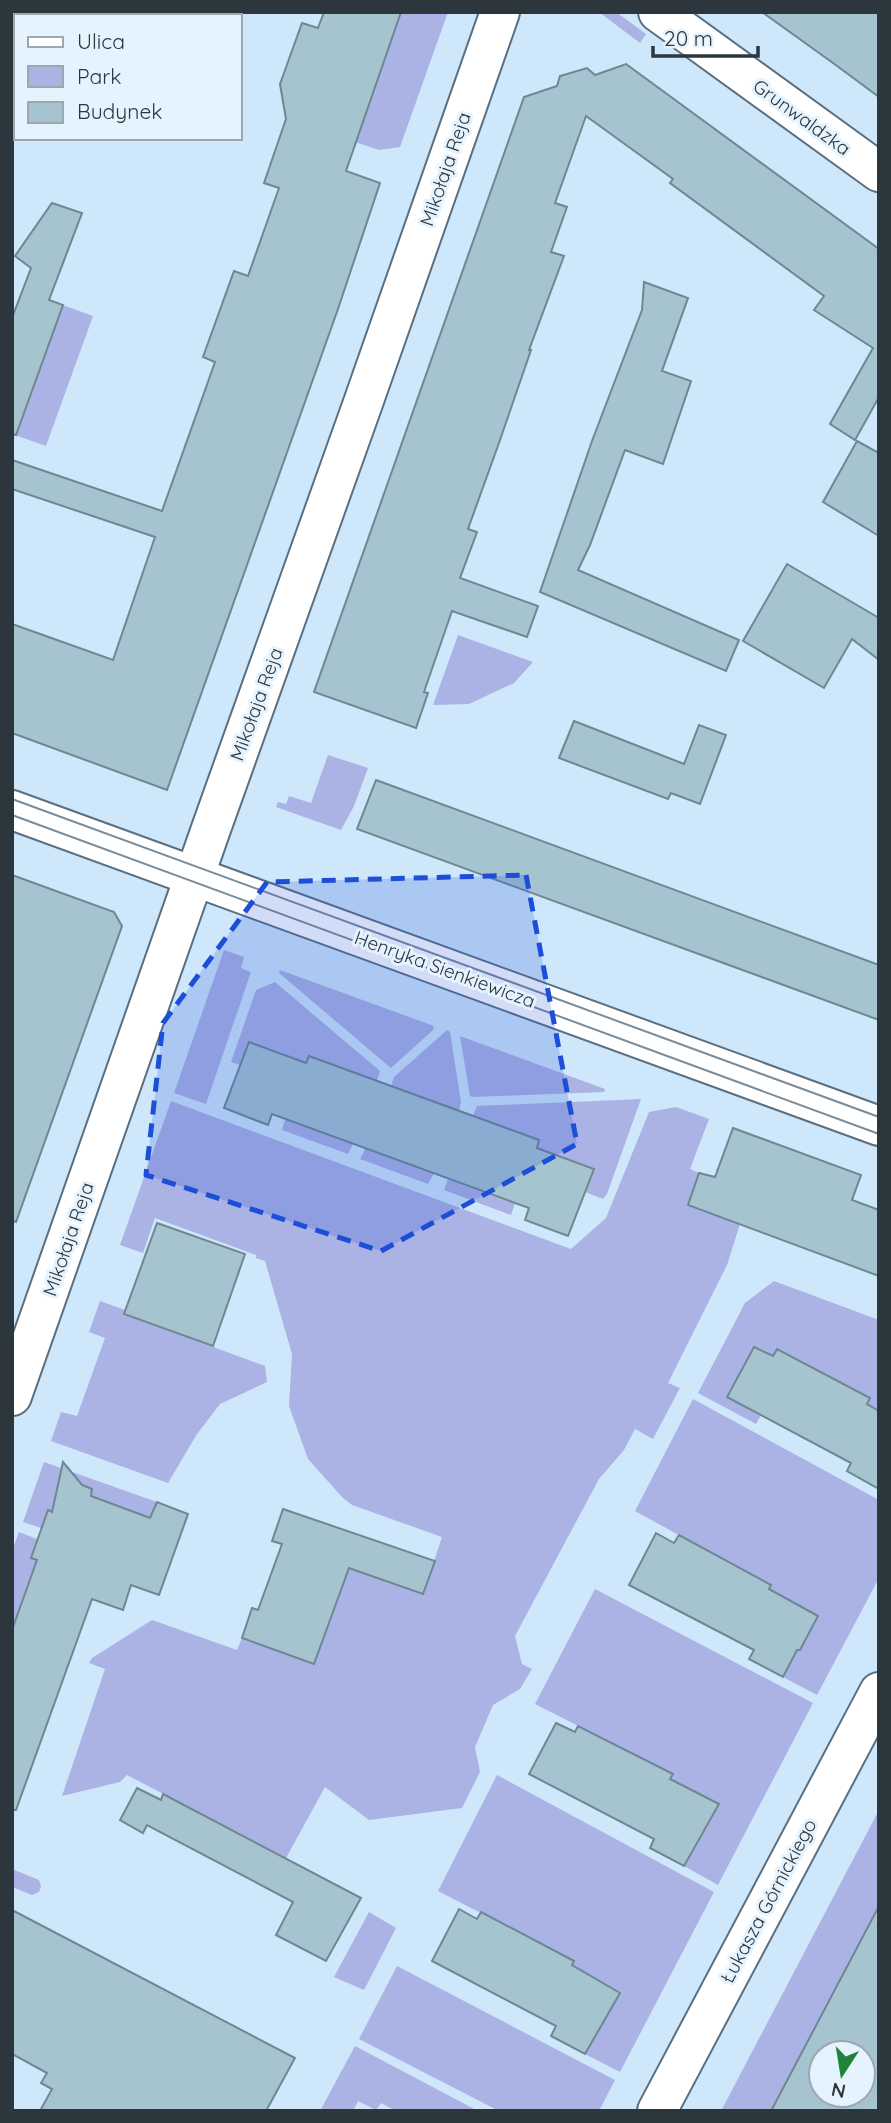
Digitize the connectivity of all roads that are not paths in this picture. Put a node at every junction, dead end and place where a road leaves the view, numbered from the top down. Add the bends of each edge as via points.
1 (500, 12) edge
2 (658, 12) edge
3 (879, 172) edge
4 (12, 810) edge
5 (194, 877) junction
6 (879, 1126) edge
7 (12, 1396) edge
8 (879, 1692) edge
9 (657, 2111) edge

1 - 5 street, Mikołaja Reja
2 - 3 street, Grunwaldzka
4 - 5 street, Henryka Sienkiewicza
5 - 6 street, Henryka Sienkiewicza
5 - 7 street, Mikołaja Reja
8 - 9 street, Łukasza Górnickiego

